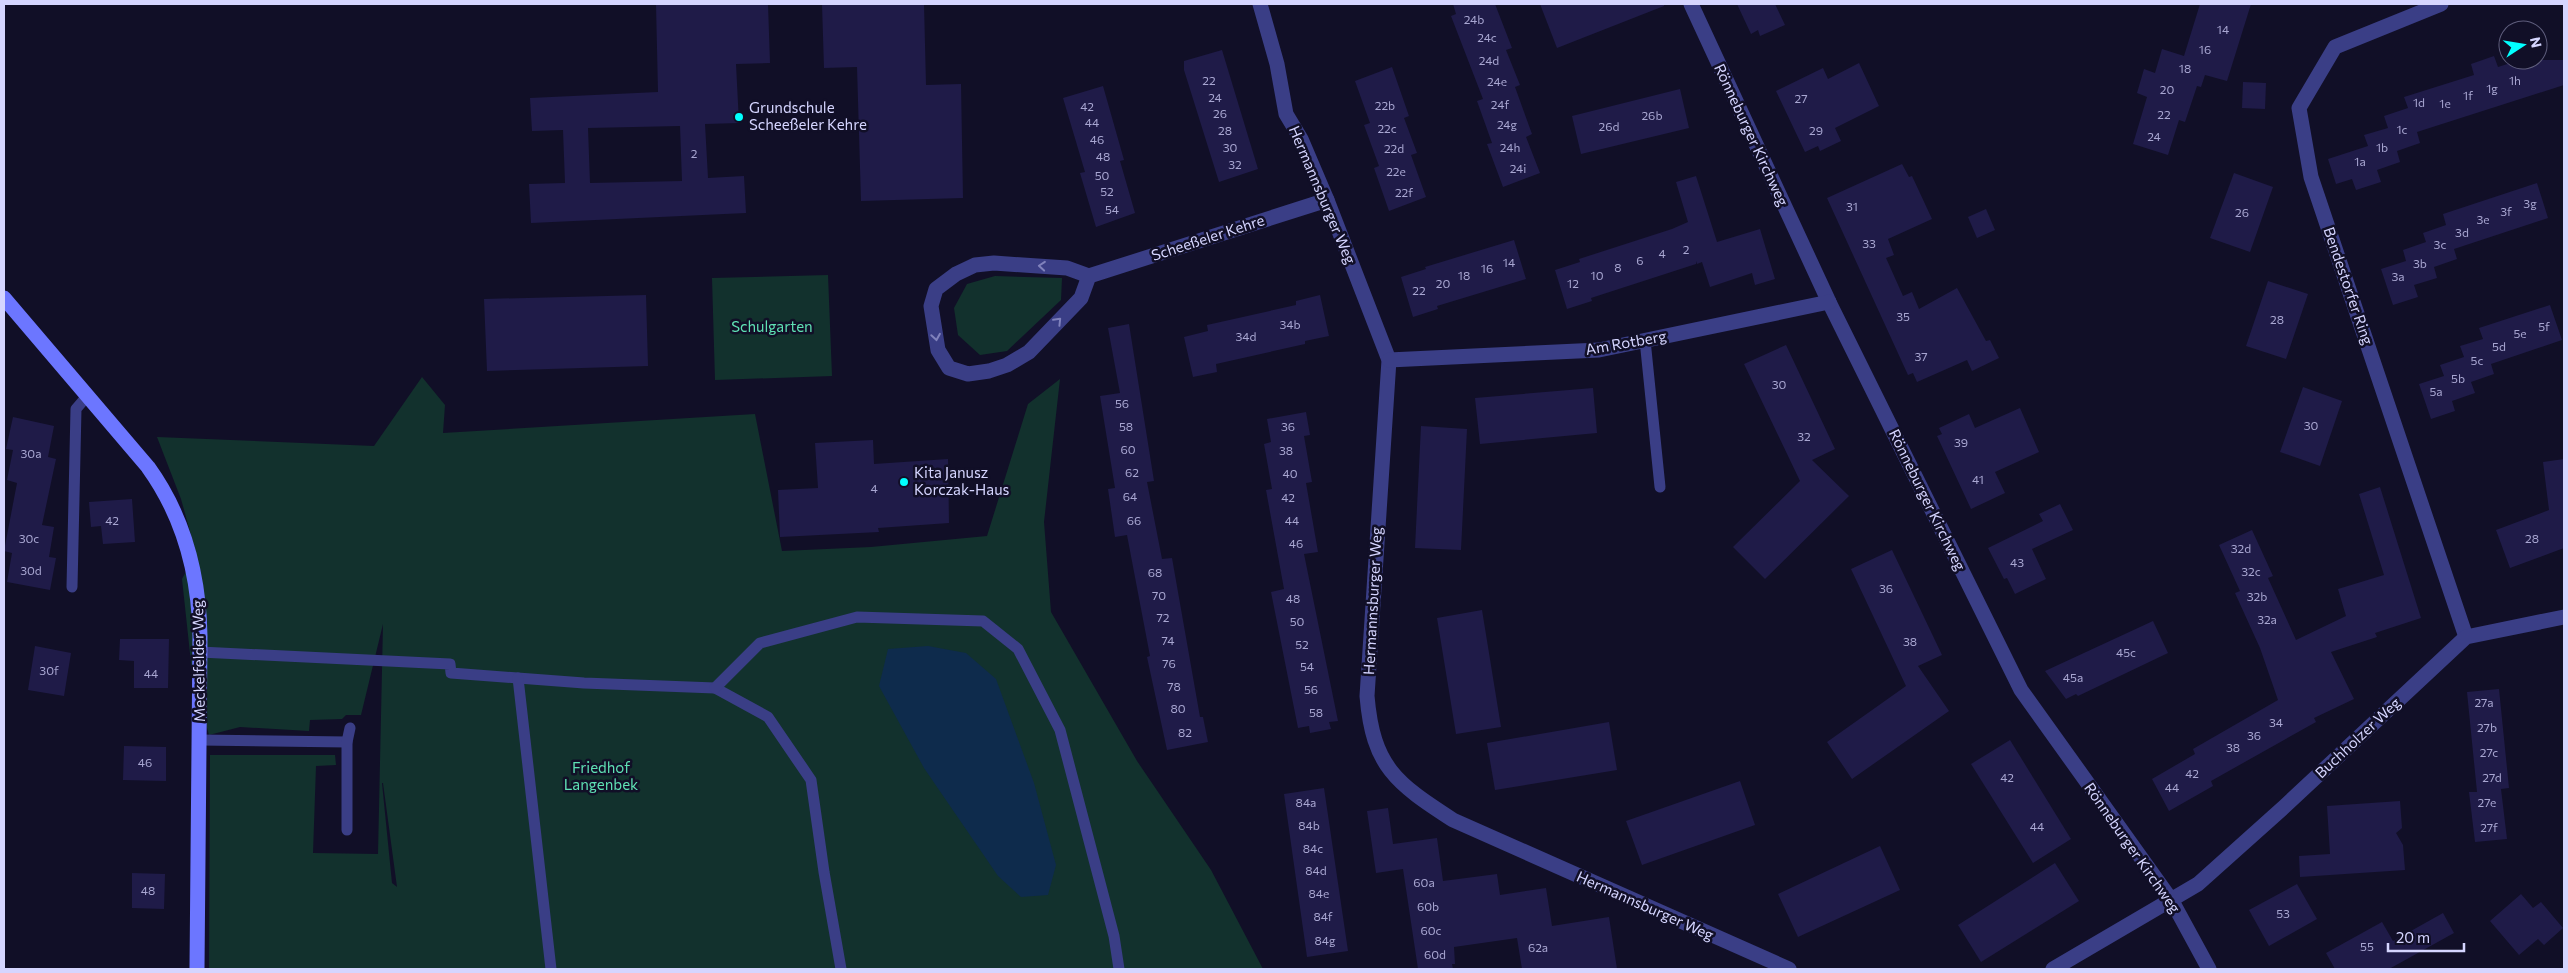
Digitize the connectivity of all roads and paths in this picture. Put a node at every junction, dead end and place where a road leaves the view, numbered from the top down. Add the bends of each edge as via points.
1 (1260, 4) edge
2 (1691, 4) edge
3 (2441, 4) edge
4 (1327, 200) junction
5 (1089, 276) junction
6 (4, 298) edge
7 (1829, 302) junction
8 (1645, 340) junction
9 (1389, 360) junction
10 (88, 395) junction
11 (1660, 487) dead end
12 (72, 587) dead end
13 (2564, 617) edge
14 (2466, 637) junction
15 (200, 652) junction
16 (518, 678) junction
17 (715, 688) junction
18 (350, 728) dead end
19 (200, 740) junction
20 (347, 742) junction
21 (347, 830) dead end
22 (2172, 901) junction
23 (197, 969) edge
24 (552, 969) edge
25 (841, 969) edge
26 (1119, 969) edge
27 (1789, 969) edge
28 (2053, 969) edge
29 (2209, 969) edge

1 - 4 street, Hermannsburger Weg via 1277,64 1286,114 1301,139
2 - 7 street, Rönneburger Kirchweg
3 - 14 street, Bendestorfer Ring via 2335,47 2299,108 2311,177
4 - 5 street, Scheeßeler Kehre
4 - 9 street, Hermannsburger Weg
5 -> 5 street via 1066,268 994,262 975,265 956,274 936,289 931,306 938,350 949,368 968,374 1007,365 1029,352 1081,298
6 - 10 main road, Meckelfelder Weg
7 - 8 street, Am Rotberg
7 - 22 street, Rönneburger Kirchweg via 2021,690
8 - 9 street, Am Rotberg via 1599,350
8 - 11 lane
9 - 27 street, Hermannsburger Weg via 1367,696 1371,733 1382,759 1405,786 1454,820
10 - 12 lane via 76,409
10 - 15 main road, Meckelfelder Weg via 148,466 177,516 198,592
13 - 14 street
14 - 22 street, Buchholzer Weg via 2285,806 2198,884
15 - 16 lane via 450,664 451,673
15 - 19 main road, Meckelfelder Weg
16 - 17 lane
16 - 24 lane
17 - 25 lane via 768,717 812,780
17 - 26 lane via 760,642 857,617 983,621 1018,649 1060,730 1114,936
18 - 20 lane
19 - 20 lane
19 - 23 main road, Meckelfelder Weg
20 - 21 lane
22 - 28 street
22 - 29 street, Rönneburger Kirchweg

